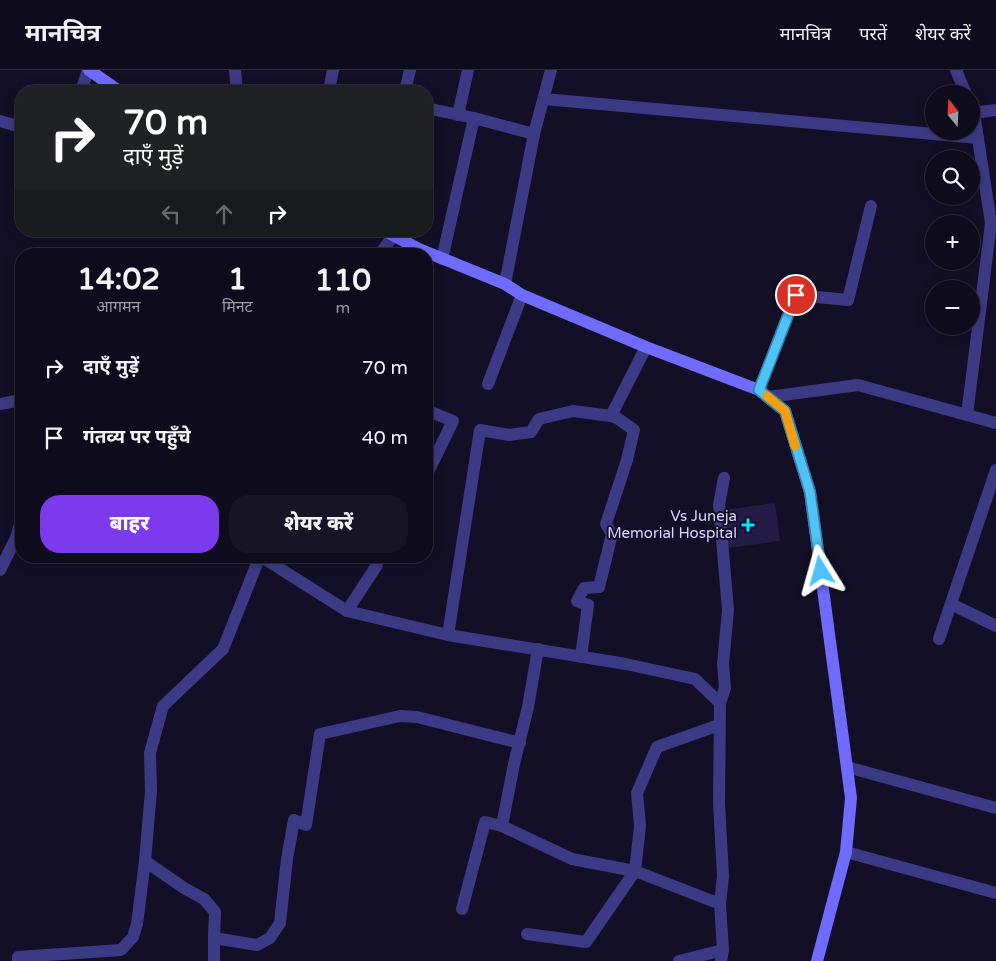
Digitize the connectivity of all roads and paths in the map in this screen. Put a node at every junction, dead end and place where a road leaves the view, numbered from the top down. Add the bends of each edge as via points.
1 (89, 70) edge
2 (235, 70) edge
3 (333, 70) edge
4 (410, 70) edge
5 (468, 70) edge
6 (551, 70) edge
7 (956, 70) edge
8 (83, 85) edge
9 (110, 85) edge
10 (236, 85) edge
11 (333, 85) edge
12 (406, 85) edge
13 (962, 85) edge
14 (544, 99) junction
15 (433, 110) edge
16 (980, 110) edge
17 (996, 110) edge
18 (458, 115) junction
19 (474, 118) junction
20 (0, 121) edge
21 (15, 125) edge
22 (925, 133) edge
23 (534, 134) junction
24 (978, 140) edge
25 (871, 206) dead end
26 (396, 237) edge
27 (413, 248) edge
28 (433, 255) edge
29 (442, 258) junction
30 (505, 284) junction
31 (522, 295) junction
32 (646, 347) junction
33 (488, 384) dead end
34 (764, 393) junction
35 (15, 401) edge
36 (0, 404) edge
37 (433, 413) edge
38 (967, 415) junction
39 (611, 416) junction
40 (996, 423) edge
41 (433, 462) edge
42 (996, 470) edge
43 (724, 478) dead end
44 (15, 540) edge
45 (257, 563) edge
46 (271, 563) edge
47 (377, 563) edge
48 (0, 570) edge
49 (951, 604) junction
50 (347, 611) junction
51 (996, 626) edge
52 (448, 635) junction
53 (939, 639) dead end
54 (538, 649) junction
55 (581, 657) junction
56 (720, 703) junction
57 (719, 725) junction
58 (520, 743) junction
59 (847, 767) junction
60 (996, 808) edge
61 (502, 826) junction
62 (846, 852) junction
63 (145, 861) junction
64 (635, 871) junction
65 (996, 893) edge
66 (720, 904) junction
67 (462, 909) dead end
68 (527, 934) dead end
69 (214, 938) junction
70 (722, 955) edge
71 (18, 961) edge
72 (214, 961) edge
73 (679, 961) edge
74 (817, 961) edge

1 - 8 street
1 - 9 main road
2 - 10 street
3 - 11 street
4 - 12 street
5 - 18 street
6 - 14 street
7 - 13 street
14 - 22 street
14 - 23 street
15 - 18 street
16 - 17 street
18 - 19 street
19 - 23 street
19 - 29 street
20 - 21 street
23 - 30 street
24 - 38 street via 991,223
25 - 34 street via 848,300 796,295
26 - 27 main road
28 - 29 main road
29 - 30 main road
30 - 31 main road
31 - 32 main road
31 - 33 street
32 - 34 main road
32 - 39 street
34 - 38 street via 858,385
34 - 59 main road via 785,411 810,492
35 - 36 street
37 - 41 street via 453,421
38 - 40 street
39 - 52 street via 573,411 539,419 530,432 509,435 480,430
39 - 55 street via 634,430 606,524 612,534 599,587 584,588 577,601 588,605
42 - 49 street
43 - 56 street via 719,505 728,610 724,688
44 - 48 street
45 - 63 street via 223,649 163,706 150,753 151,791
46 - 50 street
47 - 50 street
49 - 51 street
49 - 53 street
50 - 52 street
52 - 54 street
54 - 55 street
54 - 58 street
55 - 56 street via 695,679
56 - 57 street
57 - 64 street via 657,747 637,793 640,826
57 - 66 street via 723,876
58 - 61 street
58 - 69 street via 417,717 400,716 320,734 306,825 294,820 280,923 270,938 257,944
59 - 60 street
59 - 62 main road via 851,798
61 - 64 street via 572,859
61 - 67 street via 485,822
62 - 65 street
62 - 74 main road
63 - 69 street via 204,899 215,912
63 - 71 street via 137,924 133,937 122,950 18,957
64 - 66 street
64 - 68 street via 586,942
66 - 70 street
69 - 72 street
70 - 73 street

